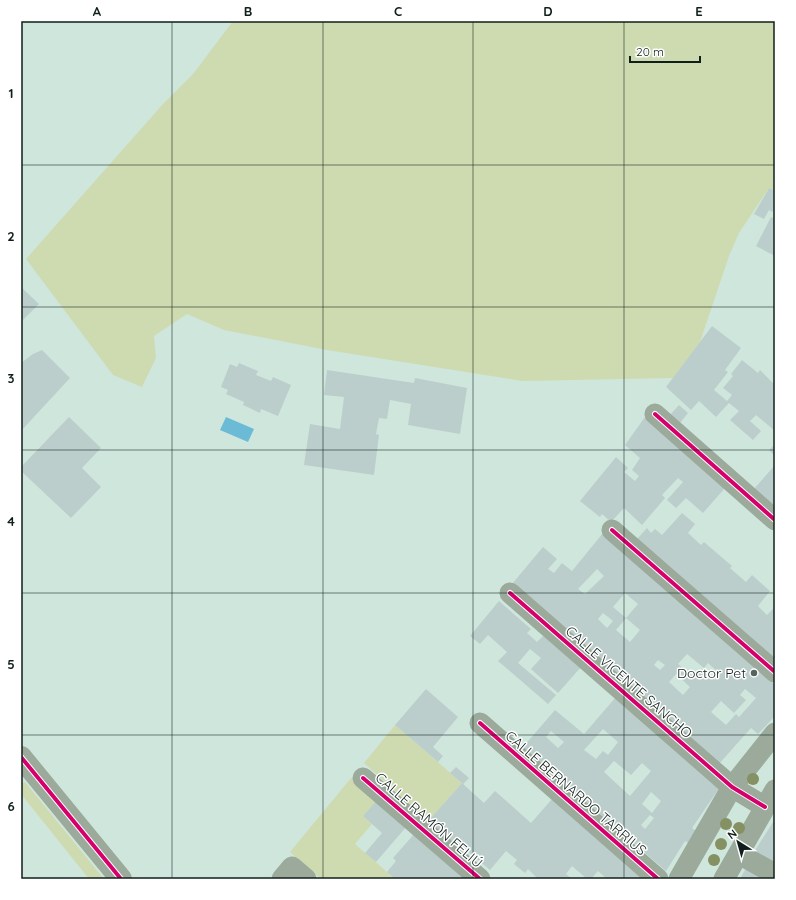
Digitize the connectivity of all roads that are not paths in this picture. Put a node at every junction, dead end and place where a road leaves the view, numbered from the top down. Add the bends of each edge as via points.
1 (655, 414) dead end
2 (775, 520) edge
3 (612, 530) dead end
4 (510, 593) dead end
5 (775, 672) edge
6 (480, 723) dead end
7 (775, 733) edge
8 (21, 757) edge
9 (363, 778) dead end
10 (732, 787) junction
11 (770, 798) edge
12 (739, 854) junction
13 (775, 874) edge
14 (121, 879) edge
15 (282, 879) edge
16 (306, 879) edge
17 (480, 879) edge
18 (658, 879) edge
19 (679, 879) edge
20 (724, 879) edge

1 - 2 street
3 - 5 street
4 - 10 street, CALLE VICENTE SANCHO
6 - 18 street, CALLE BERNARDO TARRIUS
7 - 10 street
8 - 14 street
9 - 17 street, CALLE RAMÓN FELIÚ
10 - 11 street, CALLE VICENTE SANCHO
10 - 19 street
11 - 12 street
12 - 13 street
12 - 20 street
15 - 16 street via 292,867

